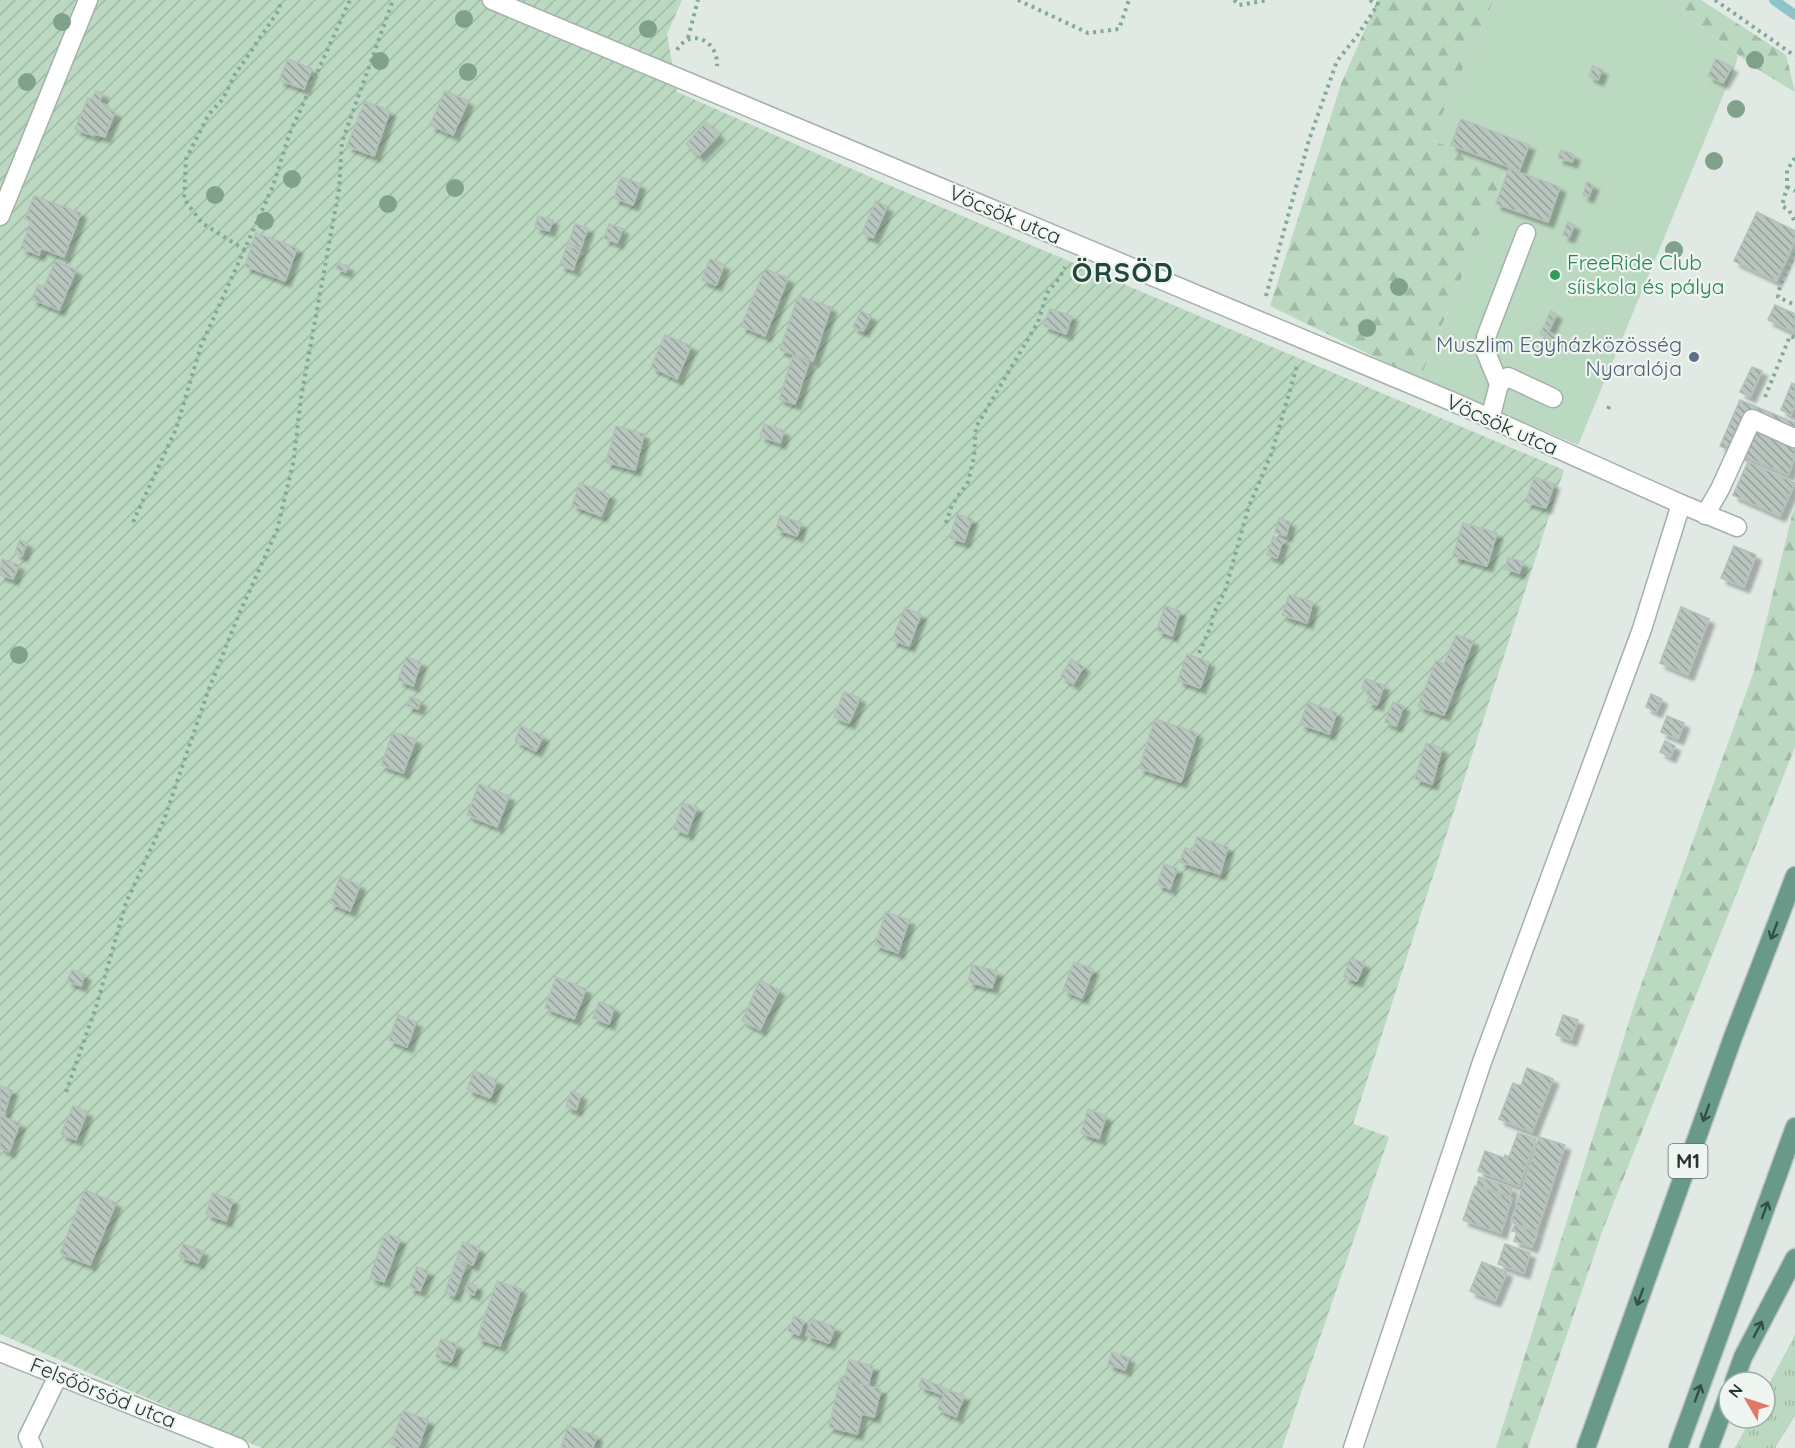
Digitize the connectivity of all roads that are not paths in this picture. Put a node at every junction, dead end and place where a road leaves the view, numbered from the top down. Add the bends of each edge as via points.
1 (88, 0) edge
2 (492, 0) edge
3 (0, 216) edge
4 (1526, 233) dead end
5 (1499, 384) junction
6 (1553, 398) dead end
7 (1490, 419) junction
8 (1795, 436) edge
9 (1681, 504) junction
10 (1705, 514) junction
11 (1737, 527) dead end
12 (1795, 876) edge
13 (1795, 1127) edge
14 (1795, 1258) edge
15 (0, 1352) edge
16 (1738, 1370) edge
17 (58, 1376) junction
18 (1717, 1426) edge
19 (33, 1448) edge
20 (239, 1448) edge
21 (1353, 1448) edge
22 (1586, 1448) edge
23 (1678, 1448) edge
24 (1709, 1448) edge

1 - 3 street
2 - 7 street, Vöcsök utca
4 - 5 street via 1486,337 1485,350
5 - 6 street via 1508,377
5 - 7 street
7 - 9 street, Vöcsök utca
8 - 10 street via 1752,419
9 - 10 street, Vöcsök utca
9 - 21 street via 1638,641 1482,1062
10 - 11 street, Vöcsök utca
12 -> 22 main road, M1
23 -> 13 main road
16 -> 14 main road
15 - 17 street, Felsőörsöd utca
17 - 19 street via 28,1437
17 - 20 street, Felsőörsöd utca
18 - 24 main road

